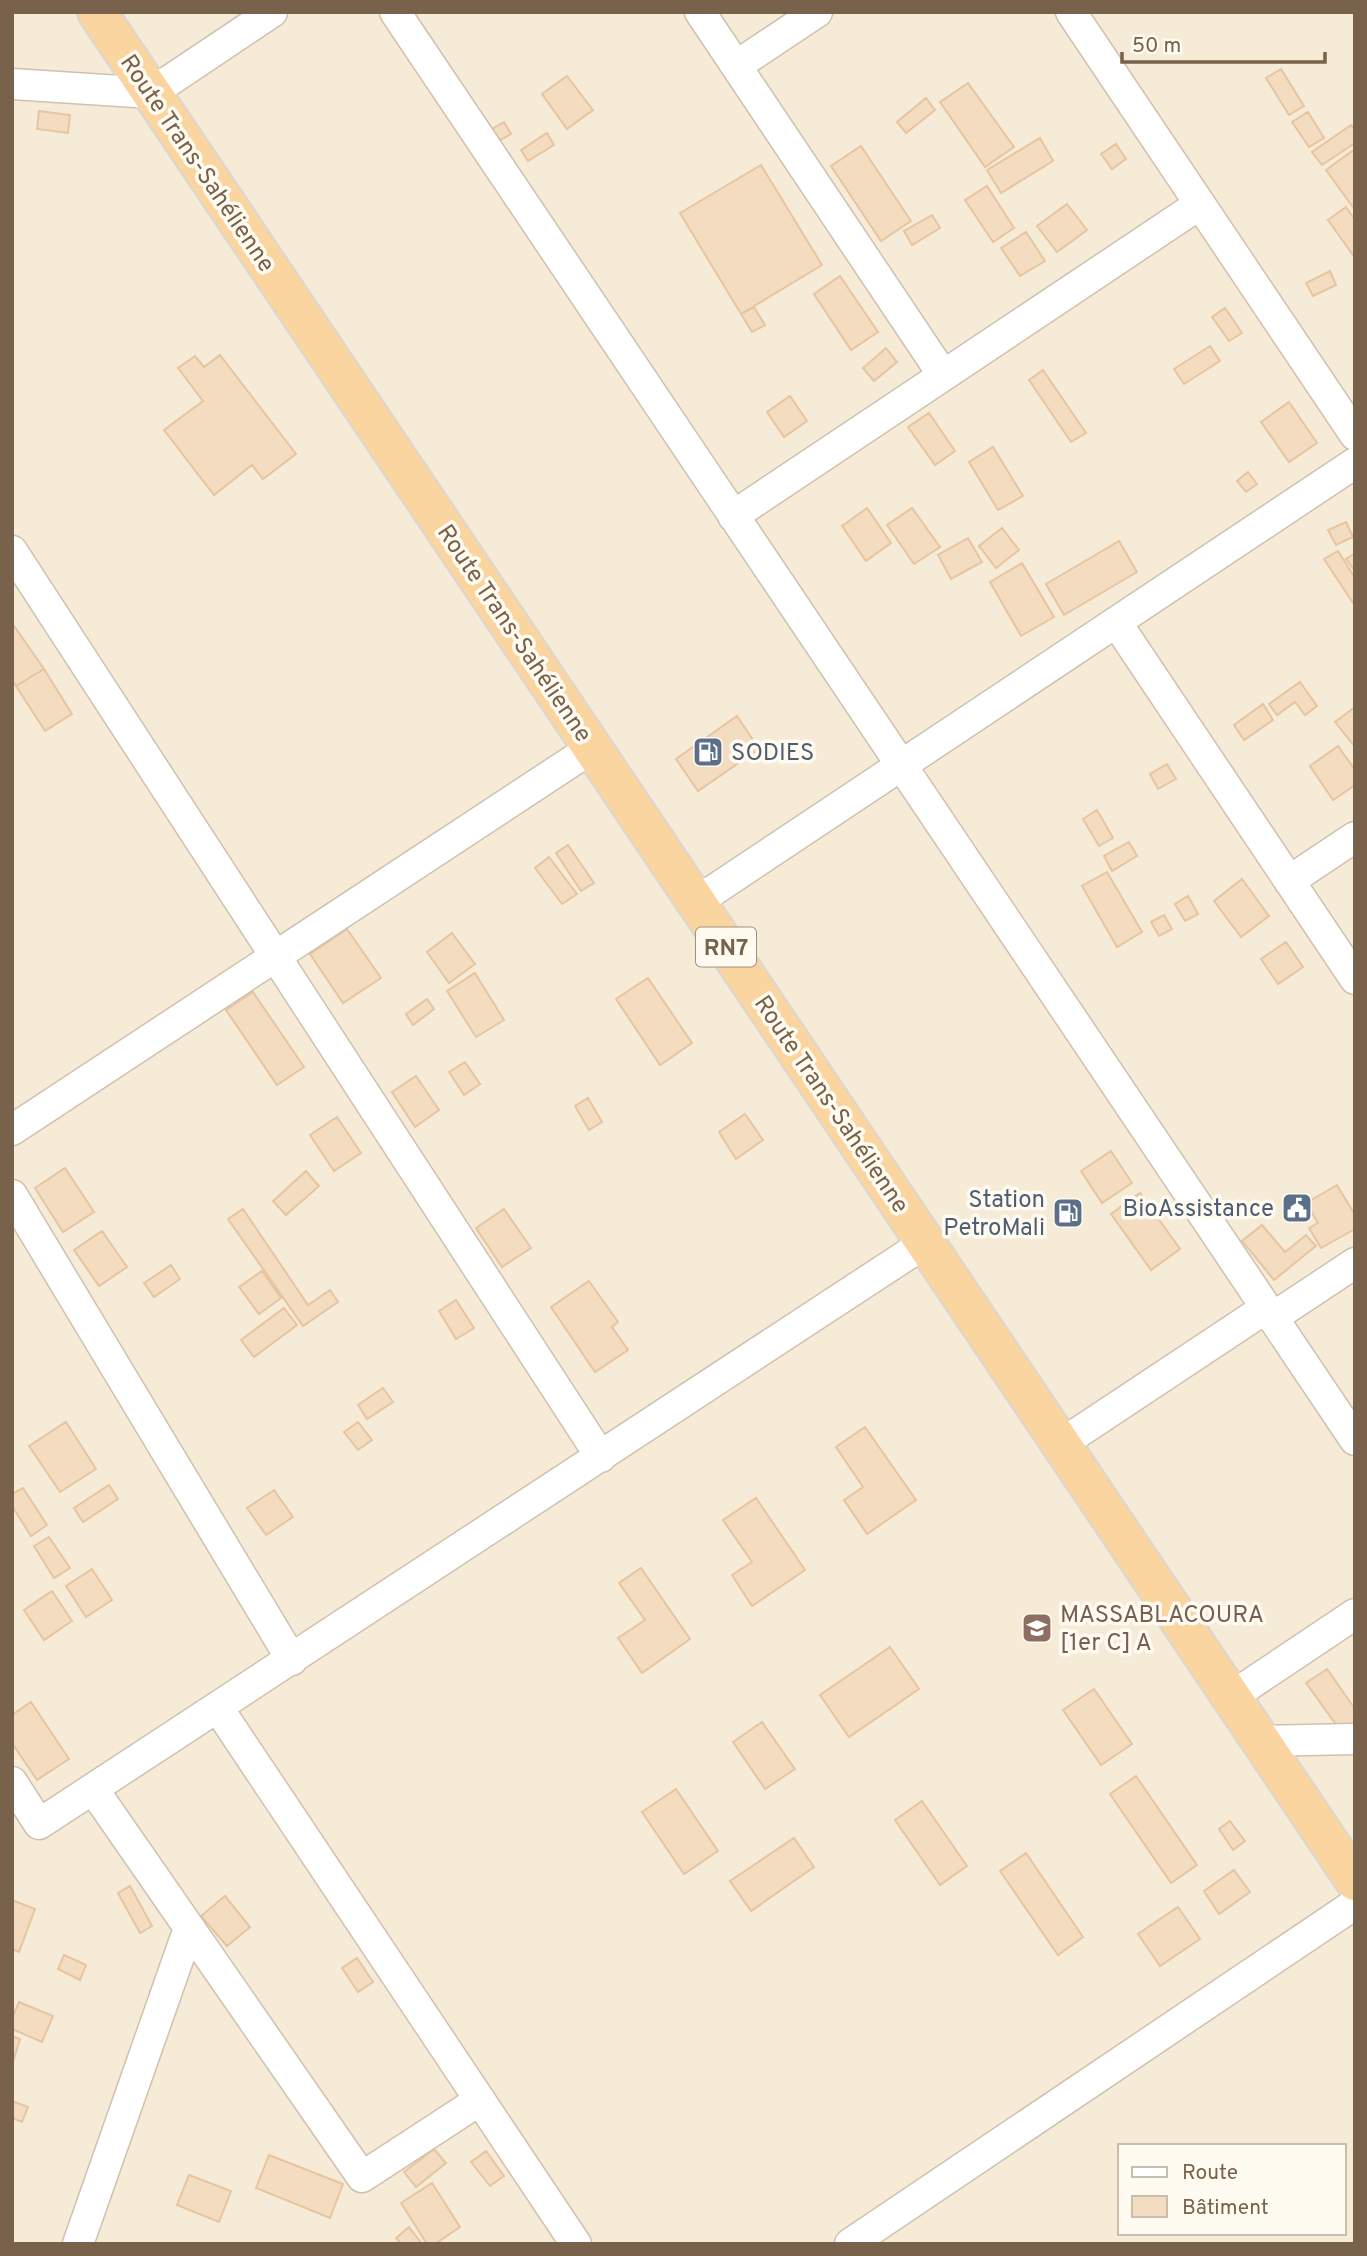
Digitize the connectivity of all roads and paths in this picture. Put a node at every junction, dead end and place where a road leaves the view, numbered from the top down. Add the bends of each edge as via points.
1 (97, 12) edge
2 (272, 12) edge
3 (394, 12) edge
4 (700, 12) edge
5 (817, 12) edge
6 (1072, 12) edge
7 (736, 66) junction
8 (12, 84) edge
9 (151, 93) junction
10 (1200, 204) junction
11 (943, 375) junction
12 (1355, 435) edge
13 (1355, 463) edge
14 (733, 516) junction
15 (12, 551) edge
16 (1116, 622) junction
17 (592, 748) junction
18 (901, 766) junction
19 (1355, 837) edge
20 (1289, 881) junction
21 (696, 902) junction
22 (276, 956) junction
23 (1355, 979) edge
24 (12, 1130) edge
25 (12, 1195) edge
26 (925, 1243) junction
27 (1355, 1263) edge
28 (1269, 1313) junction
29 (1355, 1440) edge
30 (1061, 1444) junction
31 (601, 1457) junction
32 (1355, 1614) edge
33 (292, 1660) junction
34 (1231, 1697) junction
35 (218, 1708) junction
36 (1355, 1739) edge
37 (1259, 1741) junction
38 (12, 1782) edge
39 (93, 1789) junction
40 (1355, 1881) edge
41 (1355, 1904) edge
42 (189, 1928) junction
43 (480, 2100) junction
44 (78, 2244) edge
45 (576, 2244) edge
46 (850, 2244) edge

1 - 9 highway, Route Trans-Sahélienne / RN7
2 - 9 street
3 - 14 street
4 - 7 street
5 - 7 street
6 - 10 street
7 - 11 street
8 - 9 street
9 - 17 highway, Route Trans-Sahélienne / RN7
10 - 11 street
10 - 12 street
11 - 14 street
13 - 16 street
14 - 18 street
15 - 22 street
16 - 18 street
16 - 20 street
17 - 21 highway, Route Trans-Sahélienne / RN7
17 - 22 street
18 - 21 street
18 - 28 street
19 - 20 street
20 - 23 street
21 - 26 highway, Route Trans-Sahélienne / RN7
22 - 24 street
22 - 31 street
25 - 33 street
26 - 30 highway, Route Trans-Sahélienne / RN7
26 - 31 street
27 - 28 street
28 - 29 street
28 - 30 street
30 - 34 highway, Route Trans-Sahélienne / RN7
31 - 33 street
32 - 34 street
33 - 35 street
34 - 37 highway, Route Trans-Sahélienne / RN7
35 - 39 street
35 - 43 street
36 - 37 street
37 - 40 highway, Route Trans-Sahélienne / RN7
38 - 39 street via 39,1824
39 - 42 street
41 - 46 street
42 - 43 street via 362,2177
42 - 44 street
43 - 45 street

